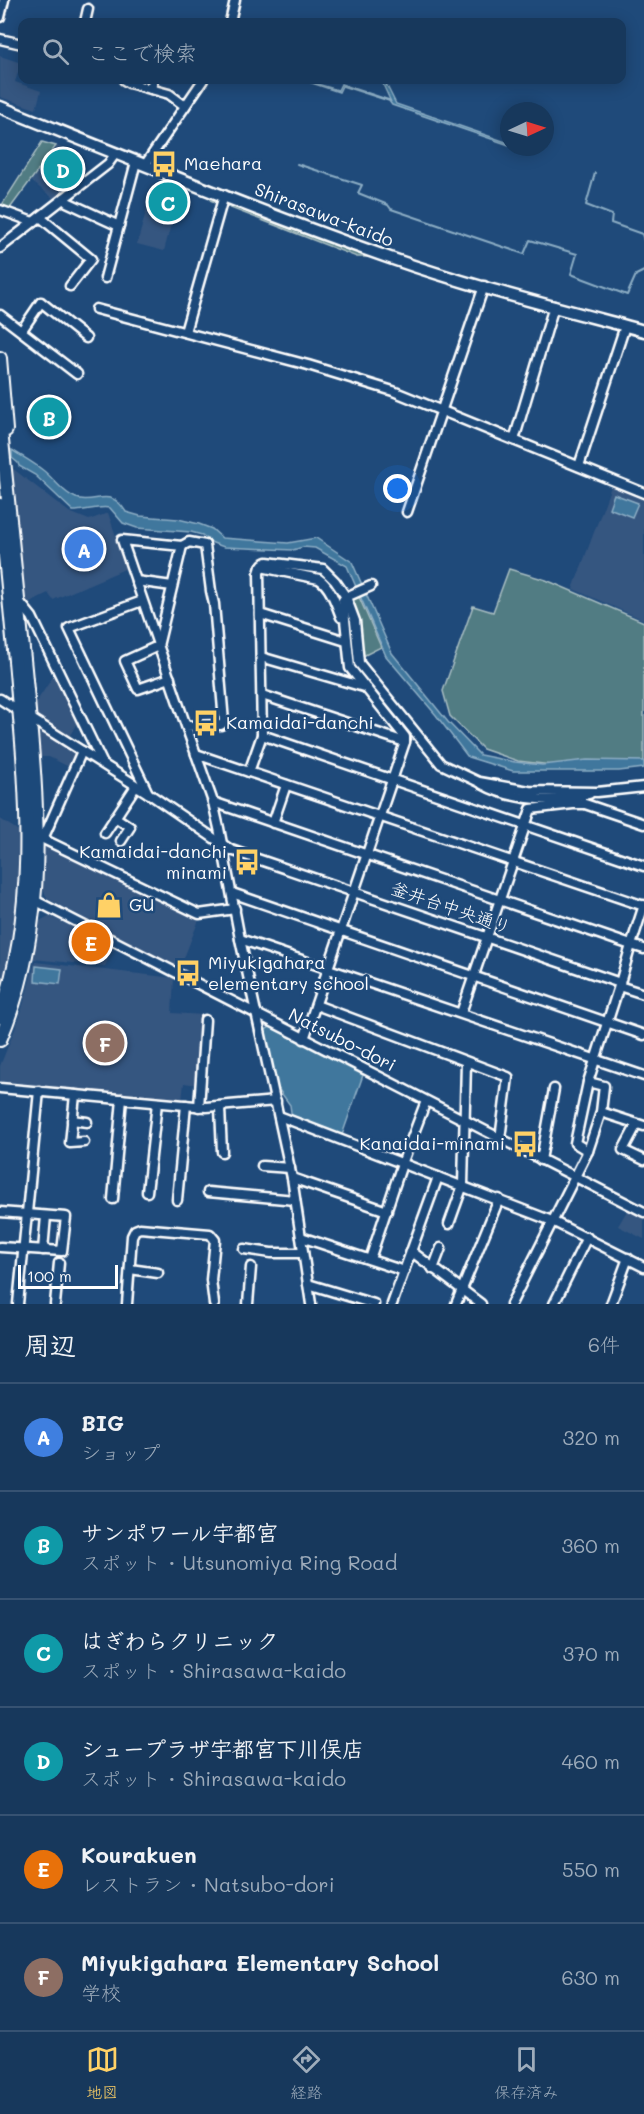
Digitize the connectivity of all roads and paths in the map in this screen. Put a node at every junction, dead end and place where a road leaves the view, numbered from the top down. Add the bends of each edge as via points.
1 (4, 0) edge
2 (235, 0) edge
3 (88, 9) dead end
4 (0, 17) edge
5 (86, 18) edge
6 (231, 18) edge
7 (0, 39) edge
8 (18, 43) edge
9 (152, 84) edge
10 (200, 84) edge
11 (185, 106) junction
12 (0, 107) edge
13 (116, 153) junction
14 (141, 163) junction
15 (224, 195) junction
16 (64, 198) junction
17 (0, 210) edge
18 (37, 220) junction
19 (119, 226) junction
20 (0, 248) edge
21 (105, 278) dead end
22 (70, 286) dead end
23 (484, 286) junction
24 (554, 306) junction
25 (96, 309) dead end
26 (0, 315) edge
27 (625, 326) junction
28 (22, 330) junction
29 (644, 331) edge
30 (186, 332) junction
31 (86, 338) dead end
32 (0, 358) edge
33 (77, 374) dead end
34 (442, 410) junction
35 (0, 420) edge
36 (514, 440) junction
37 (579, 466) junction
38 (644, 493) edge
39 (0, 506) edge
40 (406, 512) dead end
41 (0, 517) edge
42 (8, 535) junction
43 (182, 546) junction
44 (261, 567) junction
45 (136, 582) junction
46 (172, 586) junction
47 (371, 586) dead end
48 (346, 597) junction
49 (19, 601) junction
50 (142, 601) junction
51 (260, 614) junction
52 (346, 637) junction
53 (158, 646) junction
54 (261, 657) junction
55 (170, 678) junction
56 (367, 688) junction
57 (262, 694) junction
58 (1, 703) edge
59 (25, 715) junction
60 (186, 726) junction
61 (262, 735) junction
62 (405, 742) junction
63 (82, 751) junction
64 (196, 754) junction
65 (102, 764) junction
66 (249, 772) junction
67 (393, 780) junction
68 (479, 782) junction
69 (286, 784) junction
70 (136, 786) junction
71 (644, 788) edge
72 (597, 792) junction
73 (148, 793) junction
74 (535, 799) junction
75 (213, 802) junction
76 (531, 809) junction
77 (115, 817) junction
78 (381, 817) junction
79 (273, 823) junction
80 (644, 824) edge
81 (525, 825) junction
82 (105, 833) dead end
83 (40, 839) junction
84 (121, 841) dead end
85 (222, 844) junction
86 (368, 854) junction
87 (513, 862) junction
88 (644, 866) edge
89 (354, 892) junction
90 (232, 893) junction
91 (500, 898) junction
92 (30, 901) junction
93 (644, 906) edge
94 (234, 909) junction
95 (341, 931) junction
96 (487, 938) junction
97 (240, 939) junction
98 (632, 945) junction
99 (644, 949) edge
100 (328, 968) junction
101 (474, 976) junction
102 (619, 984) junction
103 (644, 994) edge
104 (316, 1005) junction
105 (461, 1013) junction
106 (258, 1016) junction
107 (0, 1017) edge
108 (205, 1020) dead end
109 (607, 1022) junction
110 (644, 1035) edge
111 (304, 1039) junction
112 (0, 1040) edge
113 (595, 1059) junction
114 (466, 1062) junction
115 (644, 1076) edge
116 (588, 1082) junction
117 (0, 1088) edge
118 (554, 1089) dead end
119 (39, 1091) junction
120 (75, 1095) junction
121 (122, 1099) junction
122 (276, 1101) junction
123 (426, 1101) junction
124 (157, 1103) junction
125 (186, 1106) junction
126 (199, 1107) junction
127 (220, 1108) junction
128 (601, 1112) junction
129 (279, 1116) junction
130 (72, 1120) junction
131 (465, 1120) junction
132 (87, 1122) dead end
133 (640, 1125) edge
134 (500, 1139) junction
135 (84, 1142) dead end
136 (588, 1151) junction
137 (222, 1152) dead end
138 (541, 1160) junction
139 (644, 1160) edge
140 (402, 1164) junction
141 (262, 1166) dead end
142 (290, 1168) junction
143 (438, 1177) junction
144 (576, 1177) junction
145 (292, 1178) junction
146 (463, 1185) junction
147 (208, 1191) dead end
148 (147, 1192) dead end
149 (113, 1199) dead end
150 (177, 1200) dead end
151 (295, 1200) junction
152 (500, 1200) junction
153 (387, 1211) junction
154 (0, 1212) edge
155 (644, 1212) edge
156 (27, 1214) junction
157 (46, 1216) junction
158 (552, 1221) junction
159 (449, 1224) dead end
160 (587, 1236) junction
161 (301, 1237) junction
162 (0, 1246) edge
163 (23, 1248) junction
164 (441, 1248) dead end
165 (244, 1249) dead end
166 (44, 1250) junction
167 (411, 1251) junction
168 (303, 1253) junction
169 (628, 1258) junction
170 (370, 1259) junction
171 (59, 1263) dead end
172 (644, 1267) edge
173 (251, 1268) dead end
174 (130, 1269) junction
175 (433, 1269) junction
176 (404, 1271) junction
177 (158, 1273) dead end
178 (308, 1284) junction
179 (462, 1290) junction
180 (18, 1304) edge
181 (56, 1304) edge
182 (128, 1304) edge
183 (214, 1304) edge
184 (248, 1304) edge
185 (311, 1304) edge
186 (374, 1304) edge
187 (392, 1304) edge
188 (456, 1304) edge
189 (481, 1304) edge
190 (512, 1304) edge
191 (554, 1304) edge
192 (611, 1304) edge

1 - 4 street
2 - 6 street
3 - 5 street
7 - 8 street
9 - 11 street
10 - 11 street
11 - 14 street
12 - 13 main road, Shirasawa-kaido
13 - 14 main road, Shirasawa-kaido
13 - 16 street via 108,164
14 - 15 main road, Shirasawa-kaido
14 - 19 street
15 - 23 main road, Shirasawa-kaido via 391,258
15 - 30 street
16 - 18 street
16 - 19 street
17 - 18 street
18 - 20 street
18 - 22 street via 91,259
19 - 21 street
23 - 24 main road, Shirasawa-kaido
23 - 34 street
24 - 27 main road, Shirasawa-kaido
24 - 36 street
25 - 30 street
26 - 28 street
27 - 29 main road, Shirasawa-kaido
27 - 37 street
28 - 31 street via 41,302
28 - 33 street
30 - 34 street via 308,365
32 - 42 highway
34 - 36 street
34 - 40 street
35 - 42 highway
36 - 37 street
37 - 38 street
39 - 42 highway
41 - 42 highway
42 - 49 highway
42 - 59 highway
43 - 45 street via 122,540
43 - 46 street
43 - 60 street via 189,542 205,544 224,723
44 - 48 street via 267,562 323,569
44 - 51 street
44 - 52 street via 323,582 336,602
45 - 46 street
45 - 50 street
46 - 53 street
47 - 48 street
48 - 52 street
48 - 68 street via 355,621 363,669 441,765
49 - 59 highway
49 - 65 street via 32,617
50 - 53 street
50 - 73 street via 69,628
51 - 52 street
51 - 54 street
52 - 56 street via 350,668
53 - 55 street
53 - 55 street via 125,660 138,690
54 - 56 street
54 - 57 street
55 - 60 street
56 - 62 street
57 - 61 street
57 - 62 street
58 - 59 street, 釜井台中央通り
59 - 63 street, 釜井台中央通り
59 - 83 highway via 34,763
59 - 92 highway
60 - 64 street
61 - 66 street
61 - 67 street
62 - 67 street
63 - 65 street, 釜井台中央通り
63 - 83 street
64 - 66 street
64 - 75 street
65 - 70 street, 釜井台中央通り
66 - 69 street
67 - 78 street
67 - 81 street
68 - 72 street via 529,791
68 - 74 street via 494,790
69 - 78 street
69 - 79 street
70 - 73 street, 釜井台中央通り
70 - 77 street
71 - 72 street
72 - 74 street
73 - 85 street, 釜井台中央通り
74 - 76 street
75 - 79 street
75 - 85 street
76 - 80 street via 585,804
76 - 81 street
77 - 82 street
77 - 84 street via 130,827
78 - 86 street
78 - 87 street
79 - 86 street
81 - 87 street
81 - 88 street
83 - 92 highway
83 - 94 street via 199,914
85 - 89 street, 釜井台中央通り
85 - 90 street
86 - 89 street
86 - 91 street
87 - 91 street
87 - 93 street
89 - 95 street
89 - 96 street, 釜井台中央通り
90 - 94 street
90 - 95 street
91 - 96 street
91 - 98 street
92 - 106 street, Natsubo-dori
92 - 107 highway
92 - 112 highway via 23,973
93 - 98 street
94 - 97 street
95 - 100 street
95 - 101 street
96 - 101 street
96 - 102 street, 釜井台中央通り
97 - 100 street
97 - 106 street
98 - 99 street
98 - 102 street
100 - 104 street
100 - 105 street
101 - 105 street
101 - 109 street
102 - 103 street, 釜井台中央通り
102 - 109 street
104 - 111 street
104 - 114 street
105 - 113 street
106 - 111 street, Natsubo-dori
106 - 122 street
108 - 126 street
109 - 110 street
109 - 113 street
111 - 123 street, Natsubo-dori
113 - 115 street
113 - 116 street
114 - 131 street
114 - 134 street via 508,1077
116 - 128 street via 604,1086
116 - 136 street via 575,1143
117 - 119 street
118 - 138 street
119 - 120 street
119 - 156 street
120 - 121 street
120 - 130 street
121 - 124 street
121 - 149 street
122 - 127 street
122 - 129 street
123 - 131 street, Natsubo-dori
123 - 140 street
124 - 125 street
124 - 148 street
125 - 126 street
125 - 150 street
126 - 127 street
127 - 137 street
128 - 133 street
128 - 136 street
129 - 140 street
129 - 142 street
130 - 132 street
130 - 135 street via 70,1143
131 - 134 street, Natsubo-dori
131 - 146 street
133 - 139 street via 623,1149
134 - 138 street, Natsubo-dori
136 - 144 street
138 - 144 street, Natsubo-dori
140 - 143 street
140 - 153 street
141 - 142 street
142 - 145 street
143 - 146 street
143 - 167 street
144 - 155 street, Natsubo-dori
144 - 158 street
145 - 151 street
145 - 153 street
146 - 152 street
146 - 159 street
147 - 151 street
151 - 161 street
152 - 158 street
152 - 179 street
153 - 170 street
154 - 156 street
156 - 157 street
156 - 163 street
157 - 166 street
157 - 166 street via 66,1217 62,1251
158 - 160 street
158 - 190 street
160 - 169 street
160 - 191 street
161 - 168 street
161 - 170 street
162 - 163 street
163 - 166 street
163 - 180 street
164 - 175 street
165 - 168 street
167 - 175 street
167 - 176 street
168 - 178 street
169 - 172 street
169 - 192 street
170 - 176 street
171 - 181 street
173 - 184 street
174 - 177 street
174 - 182 street
174 - 183 street via 135,1230 210,1234 215,1240 211,1280
175 - 179 street
176 - 187 street
178 - 185 street
178 - 186 street
179 - 188 street
179 - 189 street

